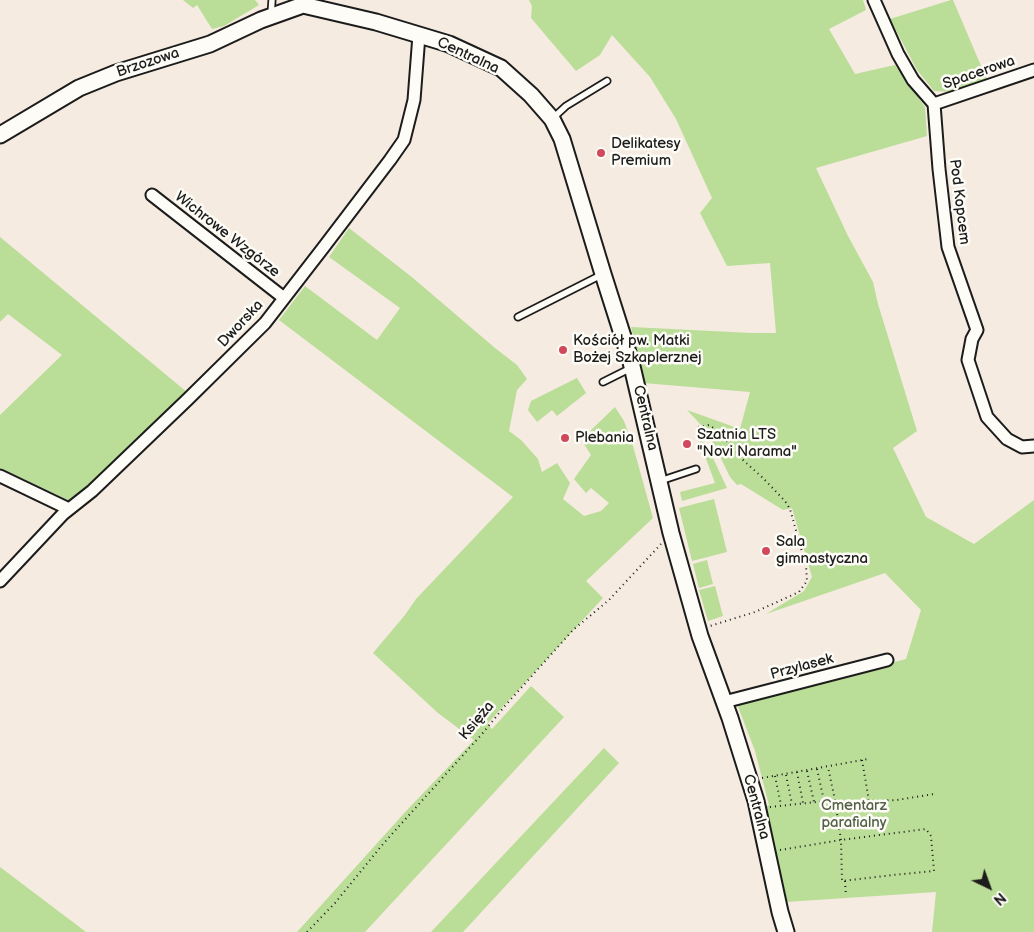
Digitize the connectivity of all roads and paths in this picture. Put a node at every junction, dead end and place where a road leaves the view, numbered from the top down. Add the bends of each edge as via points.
1 (272, 0) edge
2 (874, 0) edge
3 (302, 2) edge
4 (271, 16) junction
5 (419, 35) junction
6 (1034, 70) edge
7 (607, 81) dead end
8 (934, 104) junction
9 (552, 119) junction
10 (0, 135) edge
11 (152, 195) dead end
12 (603, 274) junction
13 (284, 298) junction
14 (518, 317) dead end
15 (632, 367) junction
16 (604, 382) dead end
17 (698, 427) dead end
18 (1034, 446) edge
19 (696, 469) dead end
20 (0, 476) edge
21 (660, 481) junction
22 (69, 509) junction
23 (671, 533) junction
24 (0, 581) edge
25 (698, 630) junction
26 (887, 660) dead end
27 (724, 702) junction
28 (868, 759) dead end
29 (862, 760) junction
30 (828, 767) junction
31 (817, 769) junction
32 (807, 771) junction
33 (796, 772) junction
34 (786, 774) junction
35 (775, 776) junction
36 (762, 778) dead end
37 (934, 794) dead end
38 (835, 800) junction
39 (824, 801) junction
40 (814, 802) junction
41 (803, 803) junction
42 (792, 804) junction
43 (781, 805) junction
44 (770, 807) dead end
45 (841, 840) junction
46 (775, 851) dead end
47 (844, 881) junction
48 (846, 896) dead end
49 (307, 932) edge
50 (786, 932) edge

1 - 4 lane
2 - 8 street via 913,80
3 - 4 street, Brzozowa
3 - 5 street, Centralna
4 - 10 street, Brzozowa via 210,44 79,88
5 - 9 street, Centralna via 449,44 501,68
5 - 13 street, Dworska via 414,100 404,140
6 - 8 street, Spacerowa
7 - 9 lane via 566,106
8 - 18 street, Pod Kopcem via 948,247 977,330 968,360 987,417 1007,439 1022,447
9 - 12 street, Centralna via 562,138
11 - 13 street, Wichrowe Wzgórze
12 - 14 lane
12 - 15 street, Centralna
13 - 22 street, Dworska via 265,323 188,400
15 - 16 lane
15 - 21 street, Centralna
17 - 25 path via 709,425 718,431 785,501 806,566 807,581 799,592 755,612
19 - 21 lane
20 - 22 street
21 - 23 street, Centralna
22 - 24 street, Dworska
23 - 25 street, Centralna
23 - 49 path, Księża via 609,600 573,630
25 - 27 street, Centralna
26 - 27 street, Przylasek
27 - 50 street, Centralna via 756,801
28 - 29 path
29 - 30 path
29 - 37 path via 868,801
30 - 31 path
30 - 38 path
31 - 32 path
31 - 39 path
32 - 33 path
32 - 40 path
33 - 34 path
33 - 41 path
34 - 35 path
34 - 42 path
35 - 36 path
35 - 43 path
38 - 39 path
38 - 45 path
39 - 40 path
40 - 41 path
41 - 42 path
42 - 43 path
43 - 44 path
45 - 46 path
45 - 47 path
45 - 47 path via 926,829 931,836 934,871
47 - 48 path

